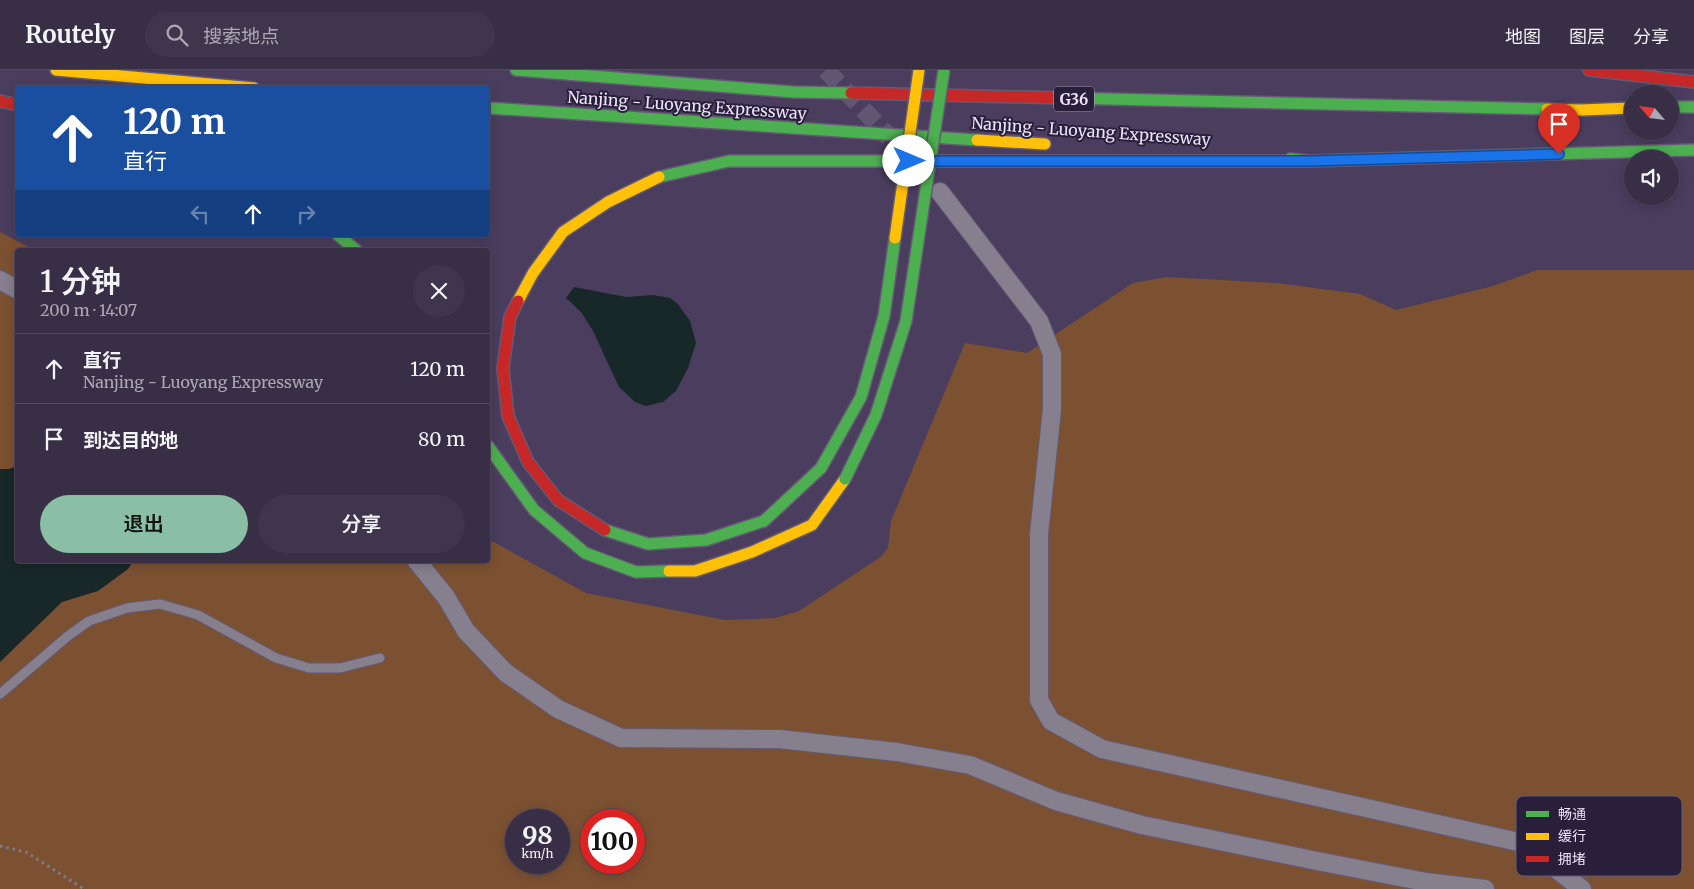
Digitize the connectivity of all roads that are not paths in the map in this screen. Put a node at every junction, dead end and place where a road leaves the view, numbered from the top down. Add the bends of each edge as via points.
1 (56, 70) edge
2 (516, 70) edge
3 (919, 70) edge
4 (944, 70) edge
5 (1589, 70) edge
6 (1694, 82) edge
7 (221, 85) edge
8 (0, 101) edge
9 (15, 104) edge
10 (1679, 107) edge
11 (1694, 107) edge
12 (490, 108) edge
13 (1624, 108) edge
14 (1060, 145) dead end
15 (1130, 149) dead end
16 (1694, 150) edge
17 (1309, 161) junction
18 (940, 192) dead end
19 (340, 237) edge
20 (354, 248) edge
21 (0, 280) edge
22 (15, 288) edge
23 (490, 449) edge
24 (418, 563) edge
25 (380, 658) dead end
26 (0, 694) edge
27 (1516, 841) edge
28 (1565, 876) edge
29 (1484, 889) edge
30 (1582, 889) edge

1 - 7 highway
2 - 13 highway, Nanjing - Luoyang Expressway / G36 via 793,92
3 - 17 highway, bridge via 884,316 861,398 821,468 764,521 706,540 648,544 603,529 558,500 528,462 508,416 503,368 510,317 533,273 562,232 608,202 659,176 730,161
4 - 23 highway, bridge via 906,321 876,415 845,479 812,524 752,552 695,572 636,572 585,552 534,510
5 - 6 highway
8 - 9 highway
10 - 11 highway
12 - 14 highway, Nanjing - Luoyang Expressway
15 - 17 highway, Nanjing - Luoyang Expressway
16 - 17 highway, Nanjing - Luoyang Expressway
18 - 27 street via 1039,321 1052,354 1052,409 1039,534 1039,700 1051,721 1102,749
19 - 20 highway
21 - 22 street
24 - 29 street via 446,597 466,631 506,673 558,709 621,738 779,739 897,752 970,765 1056,802 1142,825 1407,878
25 - 26 lane via 340,668 309,668 276,658 198,615 160,604 127,608 89,622
28 - 30 street

